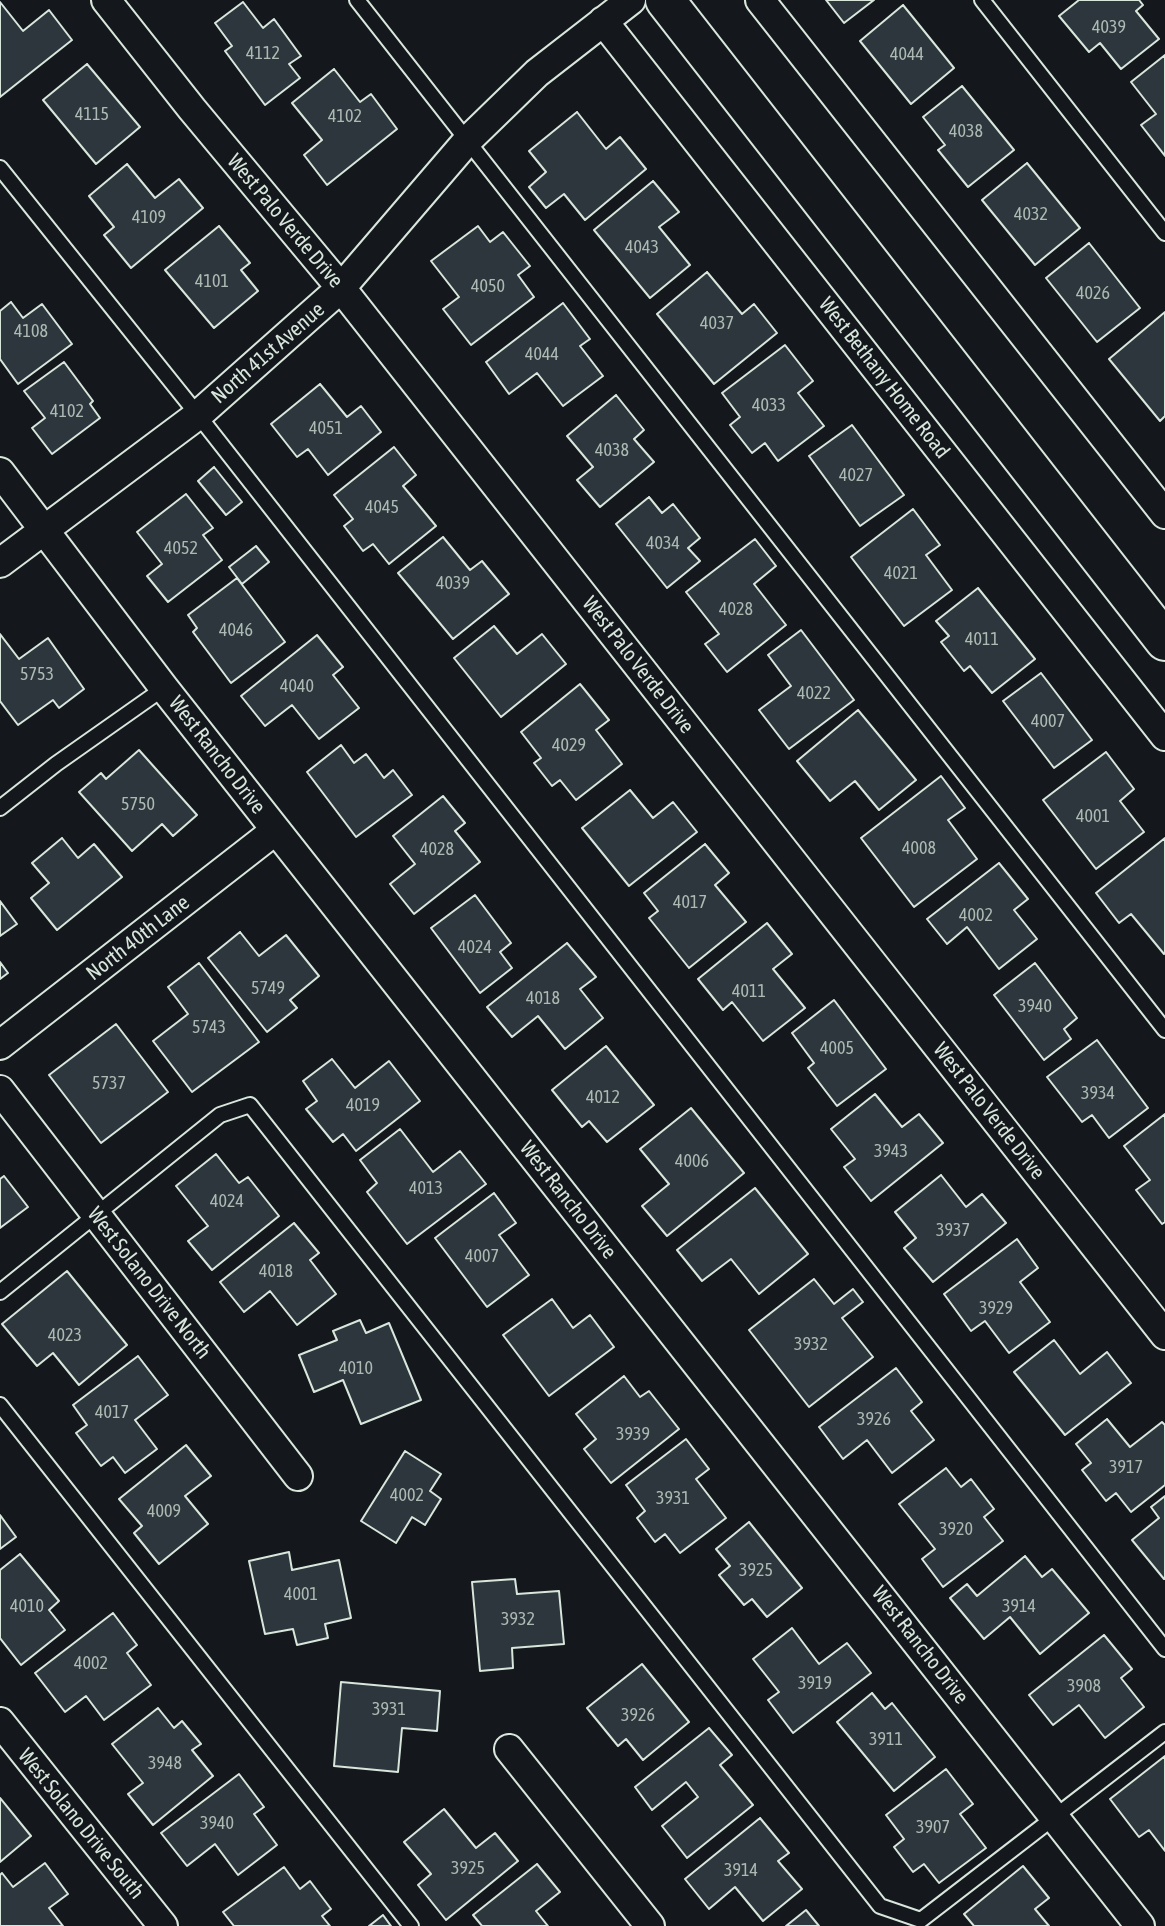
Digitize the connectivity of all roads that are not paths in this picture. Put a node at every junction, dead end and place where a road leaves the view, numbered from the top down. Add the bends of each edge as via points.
1 (106, 0) edge
2 (356, 0) edge
3 (631, 0) edge
4 (664, 0) edge
5 (760, 0) edge
6 (982, 0) edge
7 (603, 21) junction
8 (468, 140) junction
9 (0, 168) edge
10 (1165, 233) edge
11 (341, 288) junction
12 (198, 415) junction
13 (0, 471) edge
14 (1165, 514) edge
15 (44, 528) junction
16 (0, 563) edge
17 (1165, 641) edge
18 (164, 688) junction
19 (1165, 736) edge
20 (0, 808) edge
21 (276, 831) junction
22 (1165, 1030) edge
23 (0, 1045) edge
24 (0, 1090) edge
25 (96, 1214) junction
26 (0, 1292) edge
27 (1165, 1335) edge
28 (0, 1405) edge
29 (298, 1476) dead end
30 (1165, 1649) edge
31 (0, 1722) edge
32 (1165, 1732) edge
33 (509, 1749) dead end
34 (1054, 1816) junction
35 (163, 1926) edge
36 (411, 1926) edge
37 (650, 1926) edge
38 (1140, 1926) edge

1 - 11 street, West Palo Verde Drive
2 - 8 lane
3 - 7 street, North 41st Avenue
4 - 17 main road
5 - 14 street
6 - 10 lane
7 - 8 street, North 41st Avenue via 537,73
7 - 19 street, West Bethany Home Road
8 - 11 street, North 41st Avenue
8 - 22 lane
9 - 12 lane
11 - 12 street, North 41st Avenue
11 - 27 street, West Palo Verde Drive
12 - 15 street, North 41st Avenue
12 - 30 lane
13 - 15 street, West Rancho Drive
15 - 16 street, North 41st Avenue
15 - 18 street, West Rancho Drive
18 - 20 lane
18 - 21 street, West Rancho Drive
21 - 23 street, North 40th Lane
21 - 34 street, West Rancho Drive
24 - 25 street, West Solano Drive North
25 - 26 lane
25 - 29 street, West Solano Drive North
25 - 34 lane via 220,1115 250,1105 880,1906 921,1920
28 - 36 lane
31 - 35 street, West Solano Drive South
32 - 34 lane
33 - 37 street
34 - 38 street, West Rancho Drive

